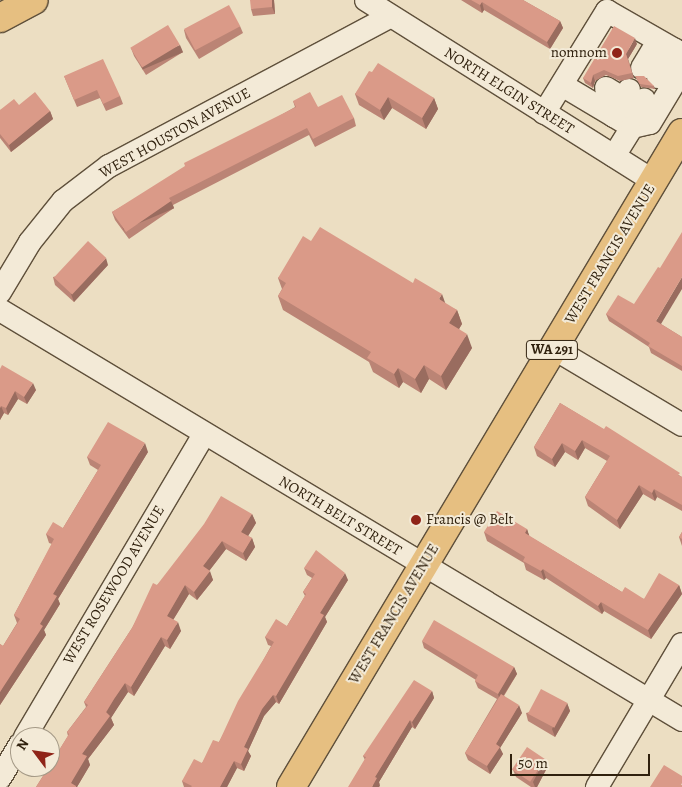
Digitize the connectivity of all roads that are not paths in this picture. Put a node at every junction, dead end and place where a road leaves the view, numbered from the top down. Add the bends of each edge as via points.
1 (34, 0) edge
2 (366, 0) edge
3 (389, 17) junction
4 (0, 18) edge
5 (674, 54) edge
6 (650, 72) dead end
7 (612, 97) junction
8 (544, 113) junction
9 (680, 137) edge
10 (614, 156) junction
11 (653, 181) junction
12 (0, 292) edge
13 (0, 310) edge
14 (553, 348) junction
15 (682, 425) edge
16 (204, 434) junction
17 (423, 566) junction
18 (682, 644) edge
19 (649, 700) junction
20 (682, 720) edge
21 (30, 727) edge
22 (10, 762) edge
23 (0, 778) edge
24 (292, 787) edge
25 (597, 787) edge

1 - 4 main road
2 - 3 street, NORTH ELGIN STREET
3 - 8 street, NORTH ELGIN STREET
3 - 12 street, WEST HOUSTON AVENUE via 109,166 63,201 30,242
5 - 6 street
5 - 7 street
5 - 7 street via 607,11
7 - 8 street
7 - 9 street
7 - 10 street
8 - 10 street, NORTH ELGIN STREET
9 - 11 main road, WEST FRANCIS AVENUE / WA 291
10 - 11 street, NORTH ELGIN STREET
11 - 14 main road, WEST FRANCIS AVENUE / WA 291
13 - 16 street, NORTH BELT STREET
14 - 15 street
14 - 17 main road, WEST FRANCIS AVENUE / WA 291
16 - 17 street, NORTH BELT STREET
16 - 21 street, WEST ROSEWOOD AVENUE
17 - 19 street, NORTH BELT STREET
17 - 24 main road, WEST FRANCIS AVENUE / WA 291
18 - 19 street
19 - 20 street, NORTH BELT STREET
19 - 25 street
22 - 23 street

